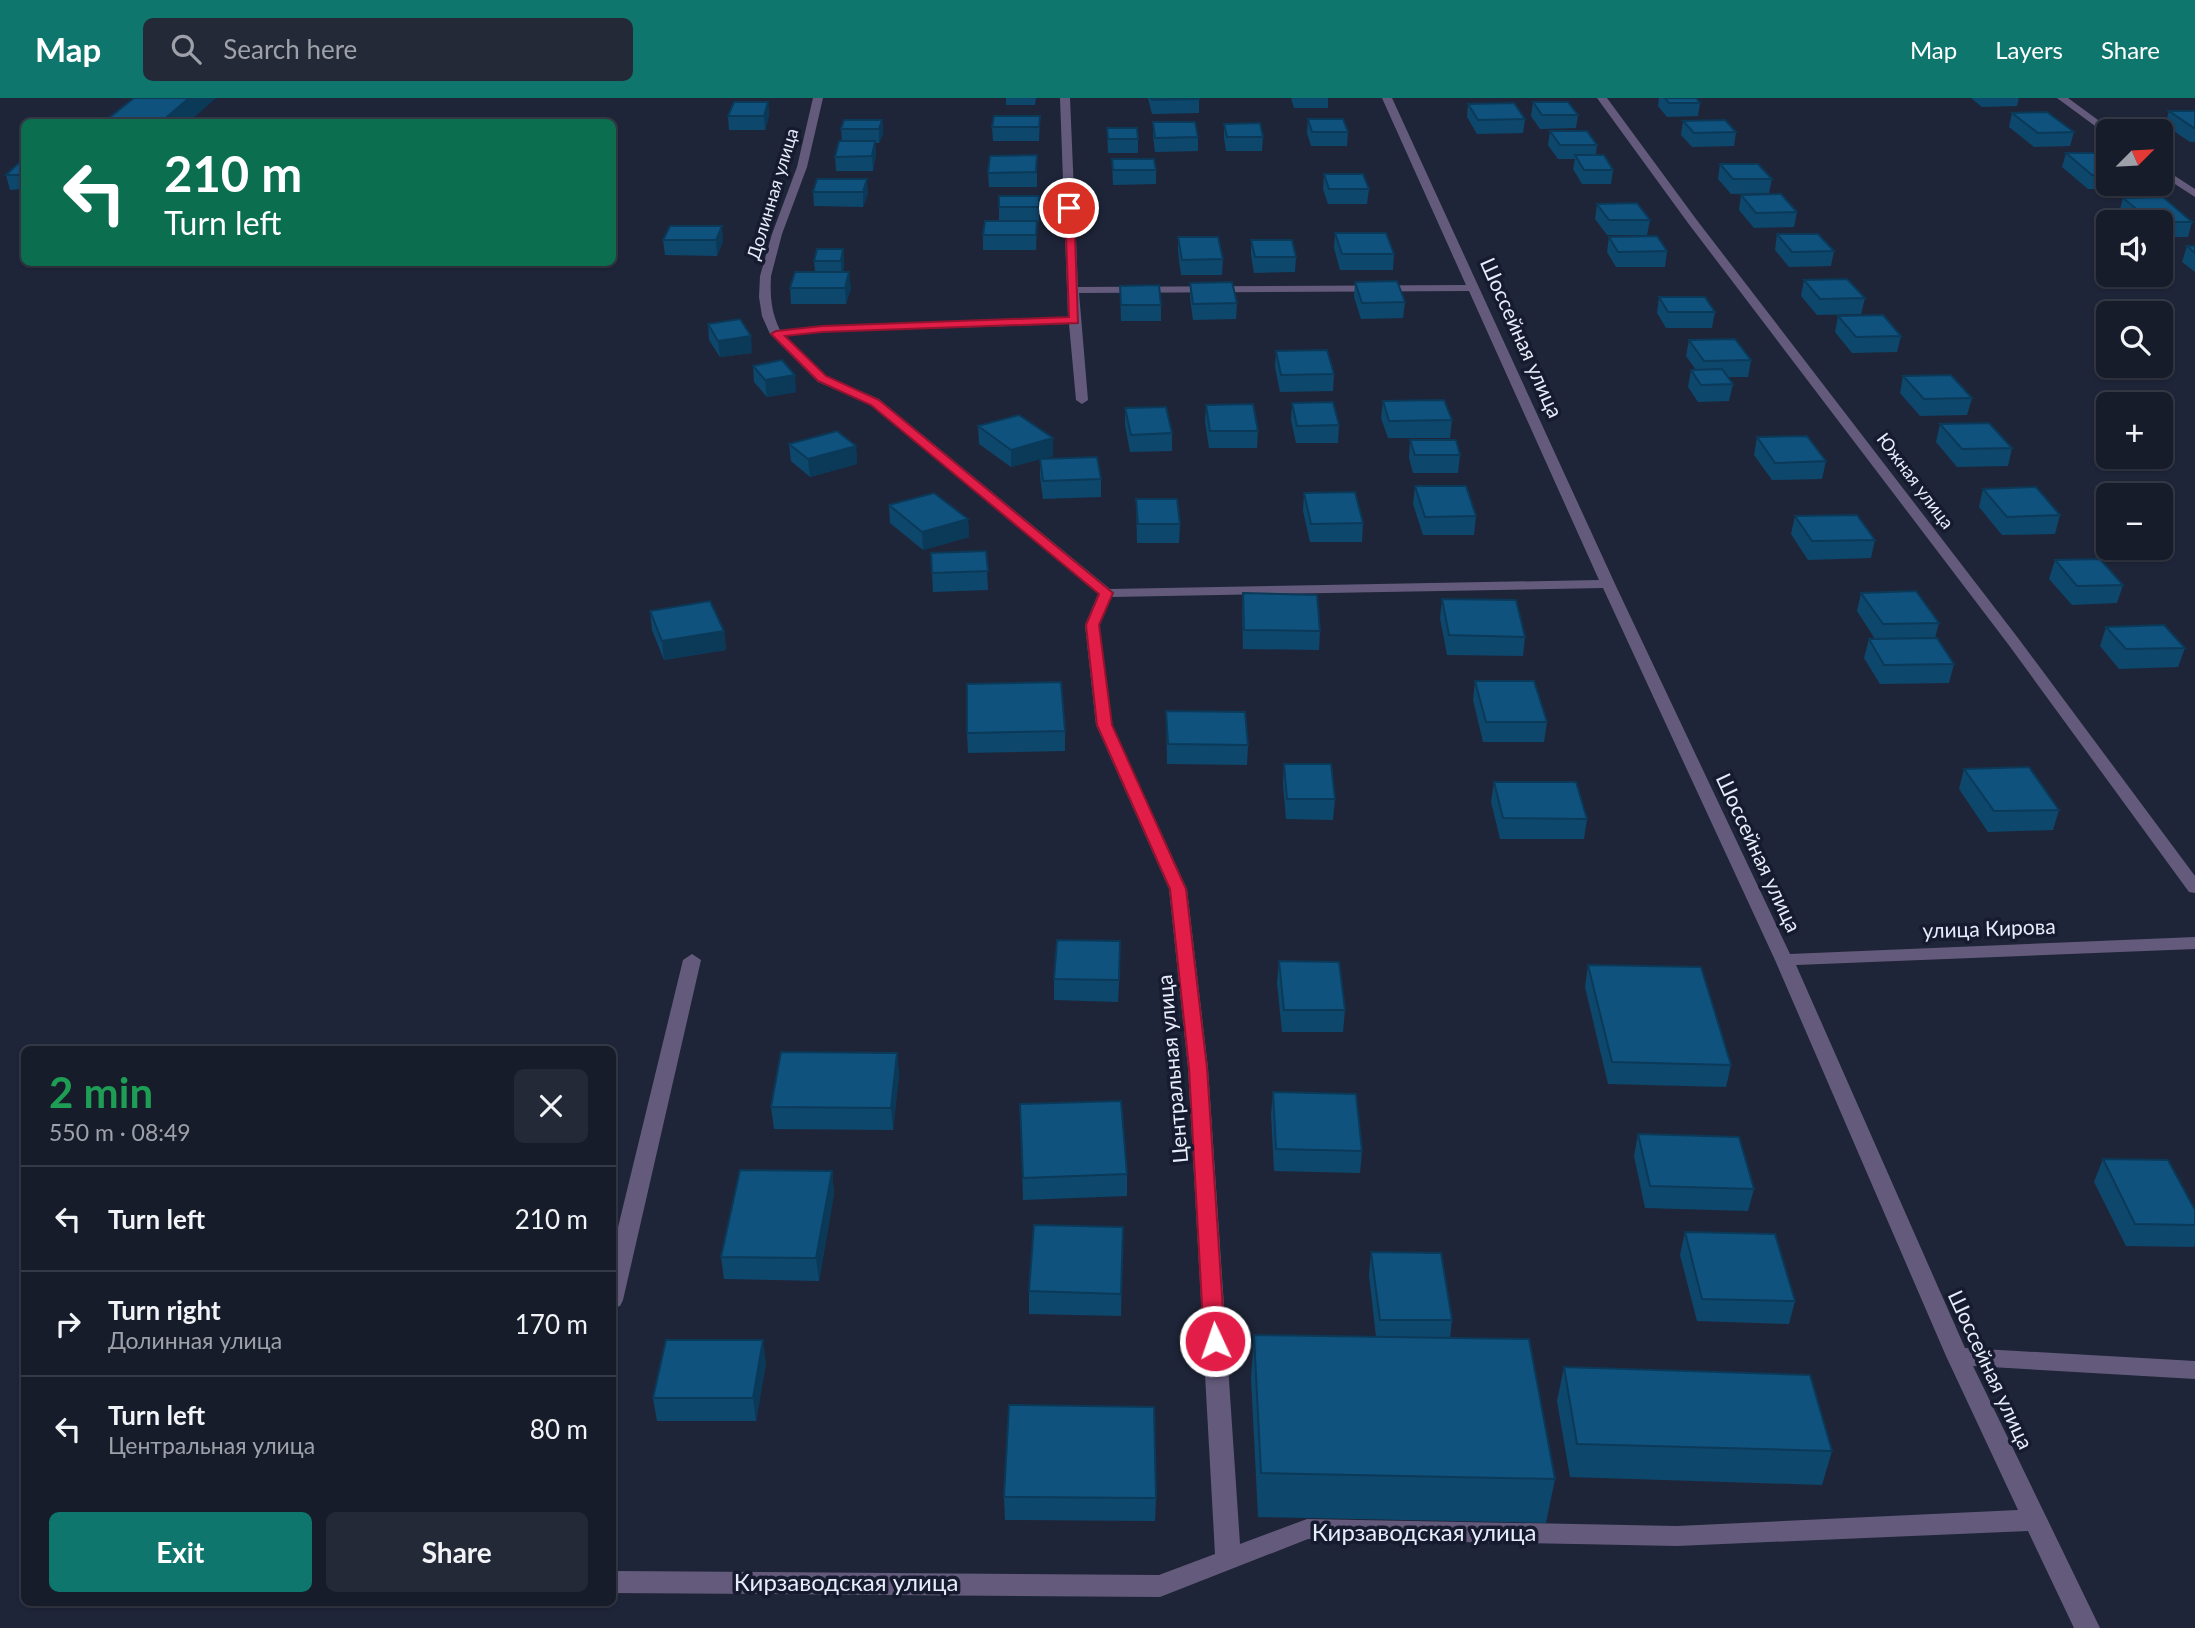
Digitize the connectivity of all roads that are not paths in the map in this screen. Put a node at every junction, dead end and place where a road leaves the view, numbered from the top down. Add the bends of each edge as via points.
1 (818, 98) edge
2 (1065, 98) edge
3 (1387, 98) edge
4 (1602, 98) edge
5 (2062, 98) edge
6 (2096, 123) edge
7 (2174, 179) edge
8 (2195, 194) edge
9 (1473, 288) junction
10 (1073, 290) junction
11 (1074, 320) junction
12 (776, 334) junction
13 (1082, 400) dead end
14 (1608, 584) junction
15 (1106, 593) junction
16 (2195, 888) edge
17 (2195, 943) edge
18 (692, 960) dead end
19 (1784, 960) junction
20 (616, 1283) edge
21 (1957, 1356) junction
22 (2195, 1370) edge
23 (2035, 1520) junction
24 (1228, 1560) junction
25 (616, 1582) edge
26 (2087, 1628) edge

1 - 12 street, Долинная улица via 799,177 776,233 767,275 766,319
2 - 10 street
3 - 9 street, Шоссейная улица
4 - 16 street, Южная улица
5 - 6 street
7 - 8 street
9 - 10 street
9 - 14 street, Шоссейная улица
10 - 11 street
11 - 12 street
11 - 13 street
12 - 15 street via 822,379 875,402
14 - 15 street
14 - 19 street, Шоссейная улица
15 - 24 street, Центральная улица via 1092,625 1104,725 1178,889 1198,1068
17 - 19 street, улица Кирова
18 - 20 street
19 - 21 street, Шоссейная улица
21 - 22 street
21 - 23 street, Шоссейная улица
23 - 24 street, Кирзаводская улица via 1677,1536 1307,1529
23 - 26 street, Шоссейная улица
24 - 25 street, Кирзаводская улица via 1160,1586

